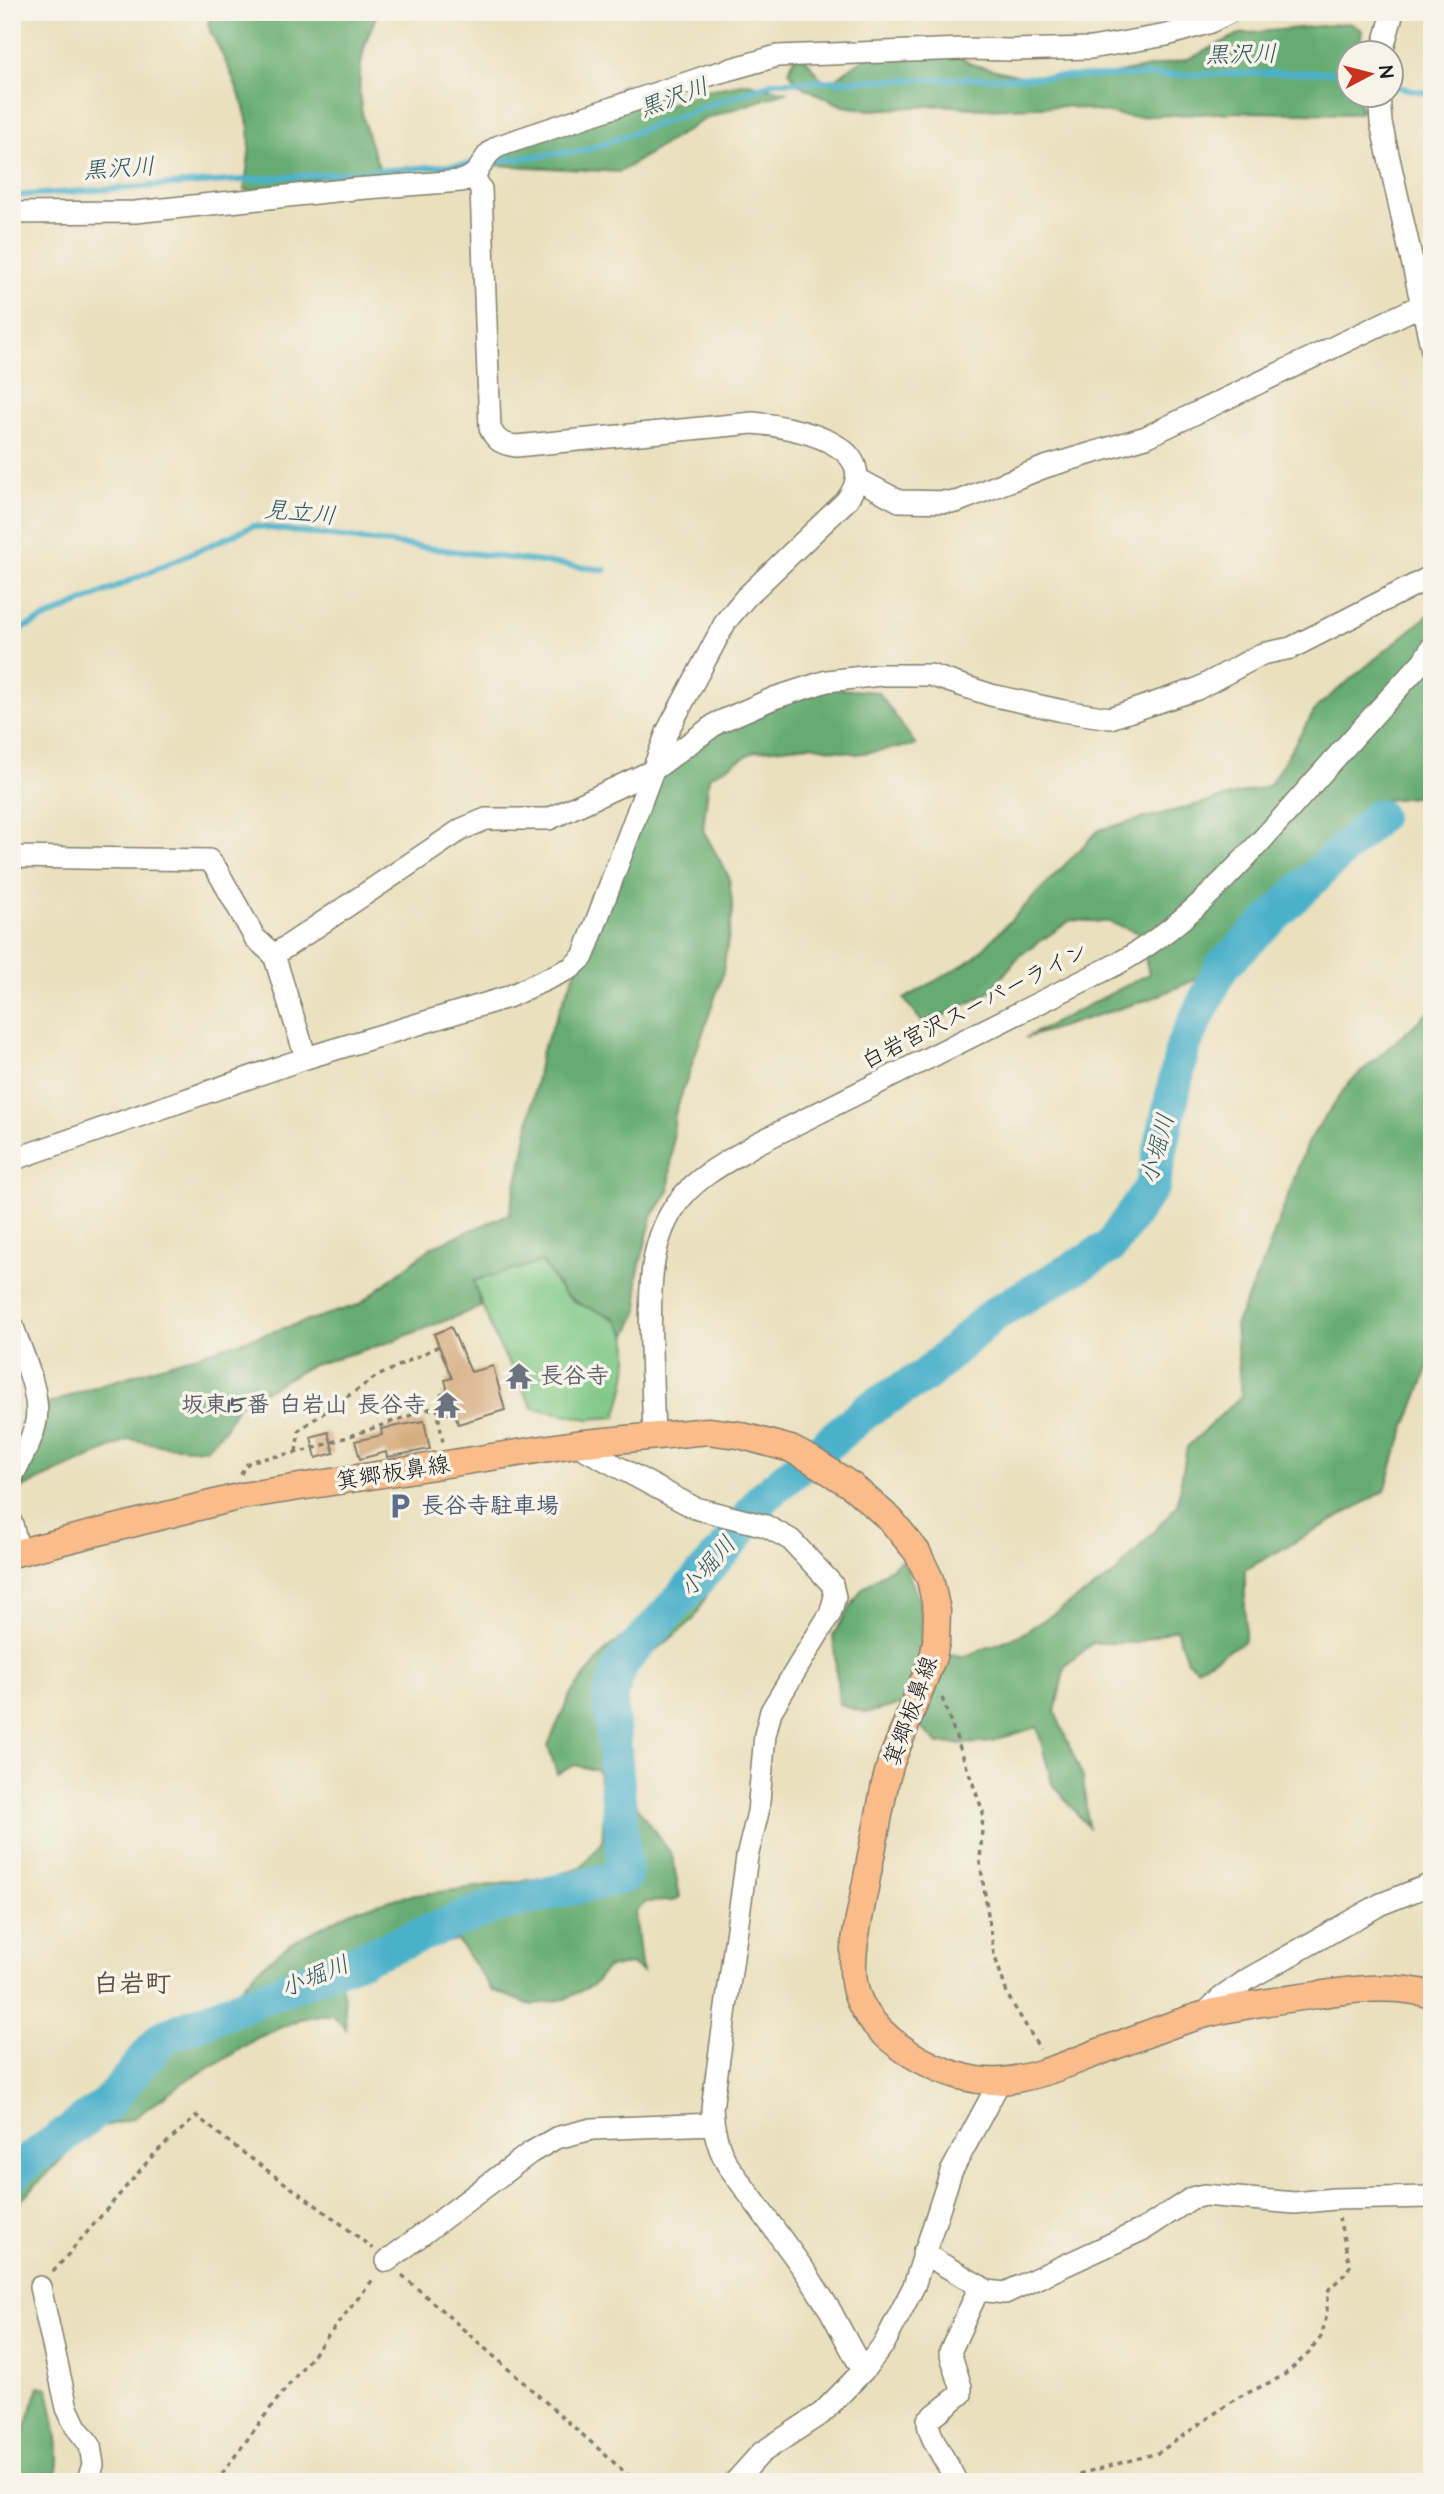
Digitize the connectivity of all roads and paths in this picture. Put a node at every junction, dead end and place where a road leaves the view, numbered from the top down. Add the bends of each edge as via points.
1 (1230, 12) edge
2 (1391, 15) edge
3 (1385, 38) edge
4 (1380, 108) edge
5 (474, 177) junction
6 (12, 213) edge
7 (1427, 302) edge
8 (1432, 350) edge
9 (858, 479) junction
10 (1432, 576) edge
11 (1432, 647) edge
12 (652, 771) junction
13 (12, 857) edge
14 (274, 955) junction
15 (306, 1058) junction
16 (12, 1160) edge
17 (12, 1324) edge
18 (439, 1346) dead end
19 (444, 1404) dead end
20 (437, 1407) junction
21 (654, 1436) junction
22 (575, 1444) junction
23 (296, 1452) junction
24 (446, 1464) junction
25 (12, 1477) edge
26 (242, 1496) junction
27 (12, 1524) edge
28 (16, 1553) edge
29 (926, 1677) junction
30 (1432, 1884) edge
31 (1432, 1995) edge
32 (1204, 2014) junction
33 (1053, 2068) junction
34 (1000, 2081) junction
35 (713, 2124) junction
36 (1432, 2197) edge
37 (1334, 2199) junction
38 (923, 2253) junction
39 (387, 2261) junction
40 (980, 2286) junction
41 (40, 2287) joint
42 (863, 2371) junction
43 (87, 2482) edge
44 (216, 2482) edge
45 (636, 2482) edge
46 (735, 2482) edge
47 (956, 2482) edge
48 (1072, 2482) edge

1 - 5 street via 1167,35 1091,48 777,56 499,146 491,150
2 - 3 street
4 - 7 street
5 - 6 street via 135,212
5 - 9 street via 481,189 489,428 495,439 516,446 753,422 812,433 832,443 849,456
7 - 8 street
7 - 9 street via 1146,437 1045,467 956,502 899,501
9 - 12 street via 846,501 726,621 668,730
10 - 12 street via 1292,648 1262,654 1197,689 1110,718 991,695 930,675 840,679 774,698 718,723
11 - 21 street, 白岩宮沢スーパーライン via 1242,862 1155,942 756,1144 704,1176 683,1195 667,1217 649,1287
12 - 14 street via 549,820 486,819 462,829
12 - 15 street via 583,957 571,968 508,997
13 - 14 street via 209,860 255,939
14 - 15 street
15 - 16 street
17 - 25 street via 31,1380 36,1420
18 - 23 path via 374,1378 299,1430
19 - 20 path
20 - 23 path
20 - 24 path
21 - 22 main road, 箕郷板鼻線
21 - 29 main road, 箕郷板鼻線 via 708,1432 791,1449 877,1507 916,1552 930,1579 938,1628
22 - 24 main road, 箕郷板鼻線
22 - 35 street via 695,1508 766,1526 791,1540 832,1584 835,1597 830,1614 771,1711 765,1735
23 - 26 path via 251,1461 240,1480
24 - 26 main road, 箕郷板鼻線
26 - 28 main road, 箕郷板鼻線
27 - 28 street
29 - 33 path via 944,1701 983,1812 980,1863 994,1954 1008,1996
29 - 34 main road, 箕郷板鼻線 via 885,1784 854,1950 853,1981 863,2010 891,2041 938,2068 978,2081
30 - 32 street via 1381,1904 1248,1979
31 - 32 main road, 箕郷板鼻線 via 1395,1989 1350,1990
32 - 33 main road, 箕郷板鼻線
33 - 34 main road, 箕郷板鼻線
34 - 38 street via 951,2172
35 - 39 street via 592,2129 556,2138
35 - 42 street via 727,2164 807,2274
36 - 37 street
37 - 40 street via 1295,2203 1204,2195 1146,2228 1005,2293
37 - 48 path via 1350,2266 1329,2289 1321,2337 1310,2353 1283,2376 1237,2398 1158,2453 1083,2473
38 - 40 street
38 - 42 street via 914,2286 884,2344
39 - 41 path via 197,2116 155,2153
39 - 44 path
39 - 45 path
40 - 47 street via 950,2352 961,2394 928,2420 928,2430
41 - 43 street via 67,2408 90,2445 93,2465
42 - 46 street via 822,2413 761,2453

